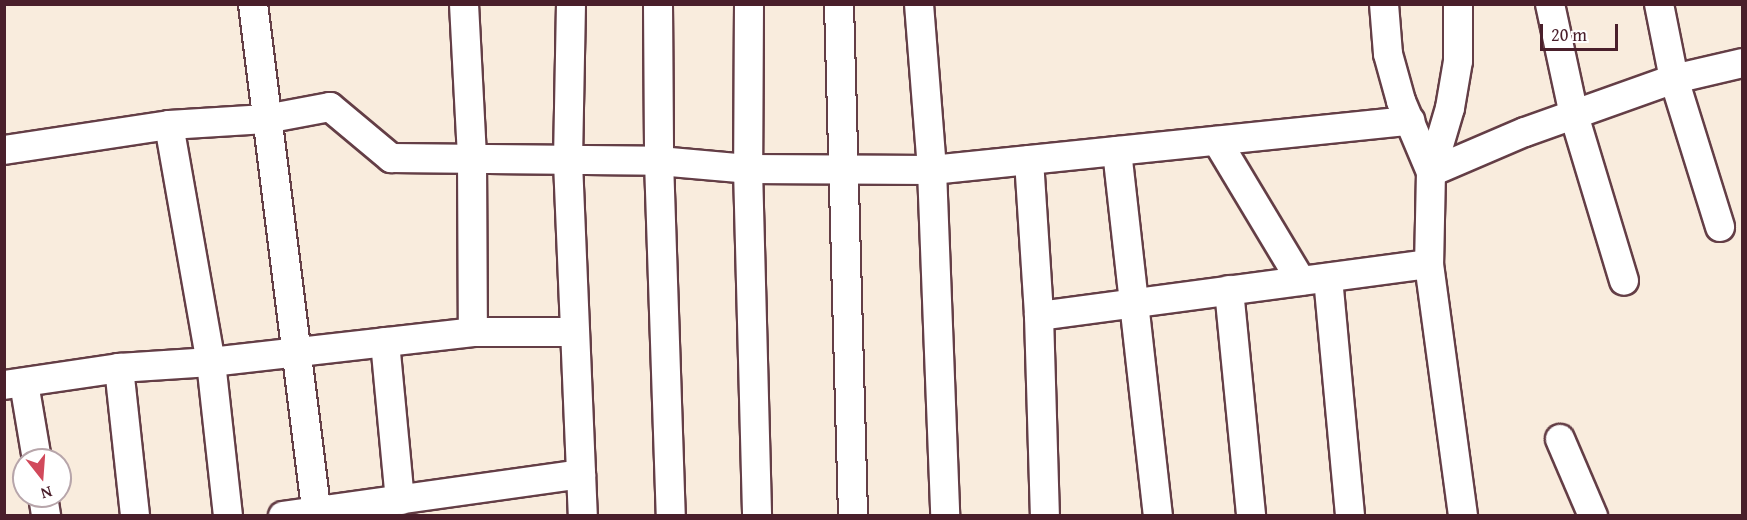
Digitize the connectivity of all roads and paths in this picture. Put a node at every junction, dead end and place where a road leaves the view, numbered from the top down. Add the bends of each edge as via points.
1 (253, 4) edge
2 (464, 4) edge
3 (571, 4) edge
4 (658, 4) edge
5 (749, 4) edge
6 (839, 4) edge
7 (919, 4) edge
8 (1384, 4) edge
9 (1458, 4) edge
10 (1550, 4) edge
11 (1659, 4) edge
12 (1743, 63) edge
13 (1674, 79) junction
14 (1574, 115) junction
15 (266, 119) junction
16 (1410, 121) junction
17 (169, 125) junction
18 (1217, 141) junction
19 (4, 150) edge
20 (1117, 151) junction
21 (472, 159) junction
22 (1029, 160) junction
23 (658, 161) junction
24 (568, 162) junction
25 (748, 169) junction
26 (932, 170) junction
27 (846, 171) junction
28 (1431, 172) junction
29 (1720, 227) dead end
30 (1429, 264) junction
31 (1314, 279) junction
32 (1624, 281) dead end
33 (1229, 290) junction
34 (1132, 302) junction
35 (1039, 316) junction
36 (473, 332) junction
37 (573, 332) junction
38 (385, 342) junction
39 (297, 353) junction
40 (211, 362) junction
41 (119, 368) junction
42 (14, 384) edge
43 (1560, 439) dead end
44 (33, 448) edge
45 (581, 474) junction
46 (400, 500) junction
47 (317, 513) edge
48 (135, 516) edge
49 (228, 516) edge
50 (283, 516) edge
51 (582, 516) edge
52 (671, 516) edge
53 (757, 516) edge
54 (853, 516) edge
55 (945, 516) edge
56 (1045, 516) edge
57 (1158, 516) edge
58 (1251, 516) edge
59 (1350, 516) edge
60 (1463, 516) edge
61 (1593, 516) edge

1 - 15 street
2 - 21 street
3 - 24 street
4 - 23 street
5 - 25 street
6 - 27 street
7 - 26 street
8 - 16 street via 1388,54
9 - 28 street via 1456,73
10 - 14 street
11 - 13 street
12 - 13 street
13 - 14 street
13 - 29 street
14 - 28 street
14 - 32 street
15 - 17 street
15 - 21 street via 330,107 391,158
15 - 39 street
16 - 18 street
16 - 28 street
17 - 19 street
17 - 40 street
18 - 20 street
18 - 31 street
20 - 22 street
20 - 34 street
21 - 24 street
21 - 36 street
22 - 26 street
22 - 35 street
23 - 24 street
23 - 25 street
23 - 52 street
24 - 37 street
25 - 27 street
25 - 53 street
26 - 27 street
26 - 55 street
27 - 54 street
28 - 30 street
30 - 31 street
30 - 60 street
31 - 33 street
31 - 59 street
33 - 34 street
33 - 58 street
34 - 35 street
34 - 57 street
35 - 56 street
36 - 37 street
36 - 38 street
37 - 45 street
38 - 39 street
38 - 46 street
39 - 40 street
39 - 47 street
40 - 41 street
40 - 49 street
41 - 42 street
41 - 48 street
42 - 44 street
43 - 61 street
45 - 46 street
45 - 51 street
46 - 47 street
47 - 50 street

